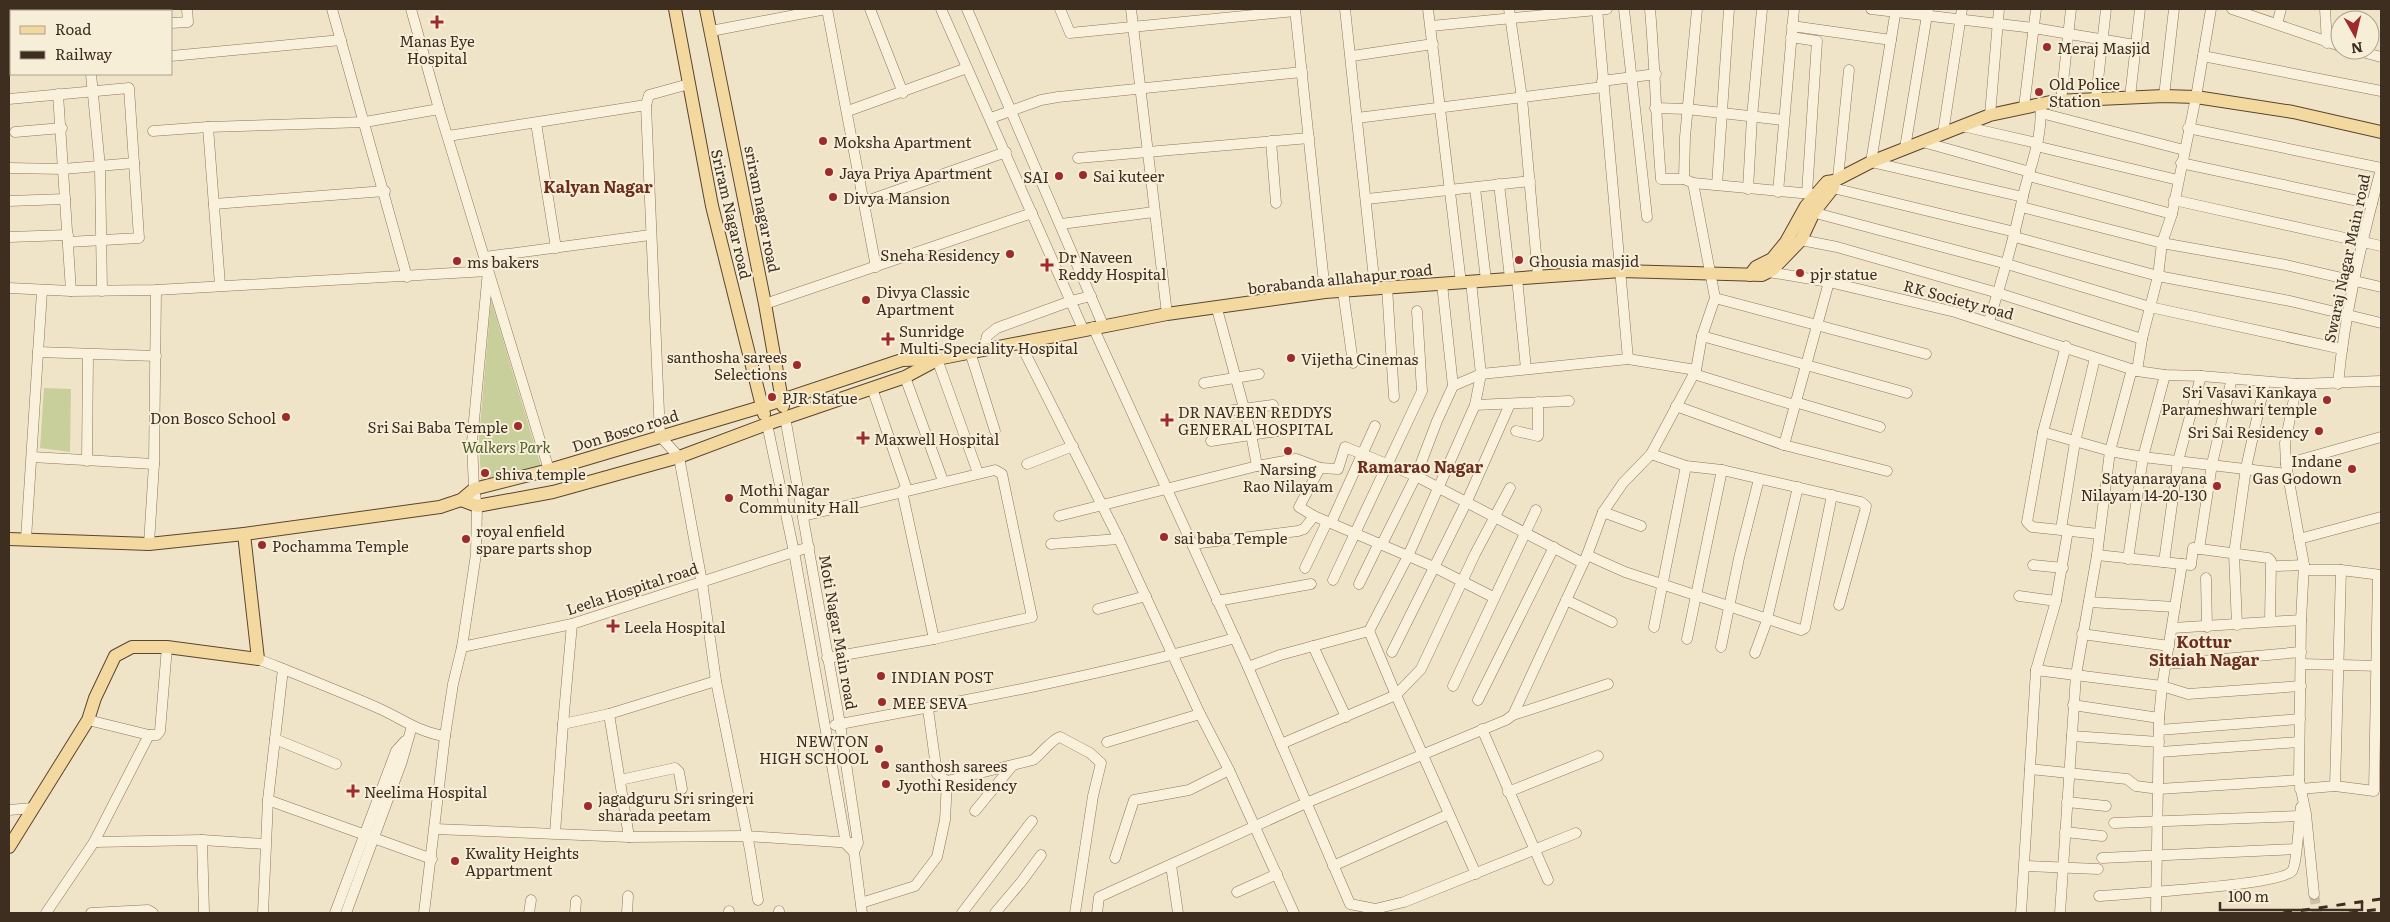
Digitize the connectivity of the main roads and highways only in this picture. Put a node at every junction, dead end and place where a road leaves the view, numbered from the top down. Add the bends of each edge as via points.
1 (675, 9) edge
2 (706, 9) edge
3 (2381, 132) edge
4 (1835, 182) junction
5 (1809, 211) junction
6 (1750, 275) junction
7 (937, 359) junction
8 (782, 400) junction
9 (761, 406) junction
10 (785, 417) junction
11 (766, 424) junction
12 (461, 500) junction
13 (244, 534) junction
14 (9, 539) edge
15 (9, 847) edge

1 - 9 main road, Sriram Nagar road via 712,206
2 - 8 main road, sriram nagar road
3 - 4 main road via 2293,112 2196,97 2061,101 2041,108 2024,107 1990,115 1871,162
4 - 5 main road
4 - 5 main road via 1827,182 1811,194
5 - 6 main road via 1772,259 1756,267
5 - 6 main road, borabanda allahapur road via 1801,240 1769,272
6 - 7 main road, borabanda allahapur road via 1621,271 1325,292 1166,314
7 - 8 main road, borabanda allahapur road via 902,360
7 - 10 main road, borabanda allahapur road via 906,377
8 - 9 main road, borabanda allahapur road
8 - 10 main road, sriram nagar road
9 - 11 main road, Sriram Nagar road
9 - 12 main road, Don Bosco road via 549,470 474,489
10 - 11 main road, borabanda allahapur road
11 - 12 main road via 679,457 553,492 477,506
12 - 13 main road via 420,510
13 - 14 main road via 149,544
13 - 15 main road via 258,659 167,647 132,647 115,656 88,720

